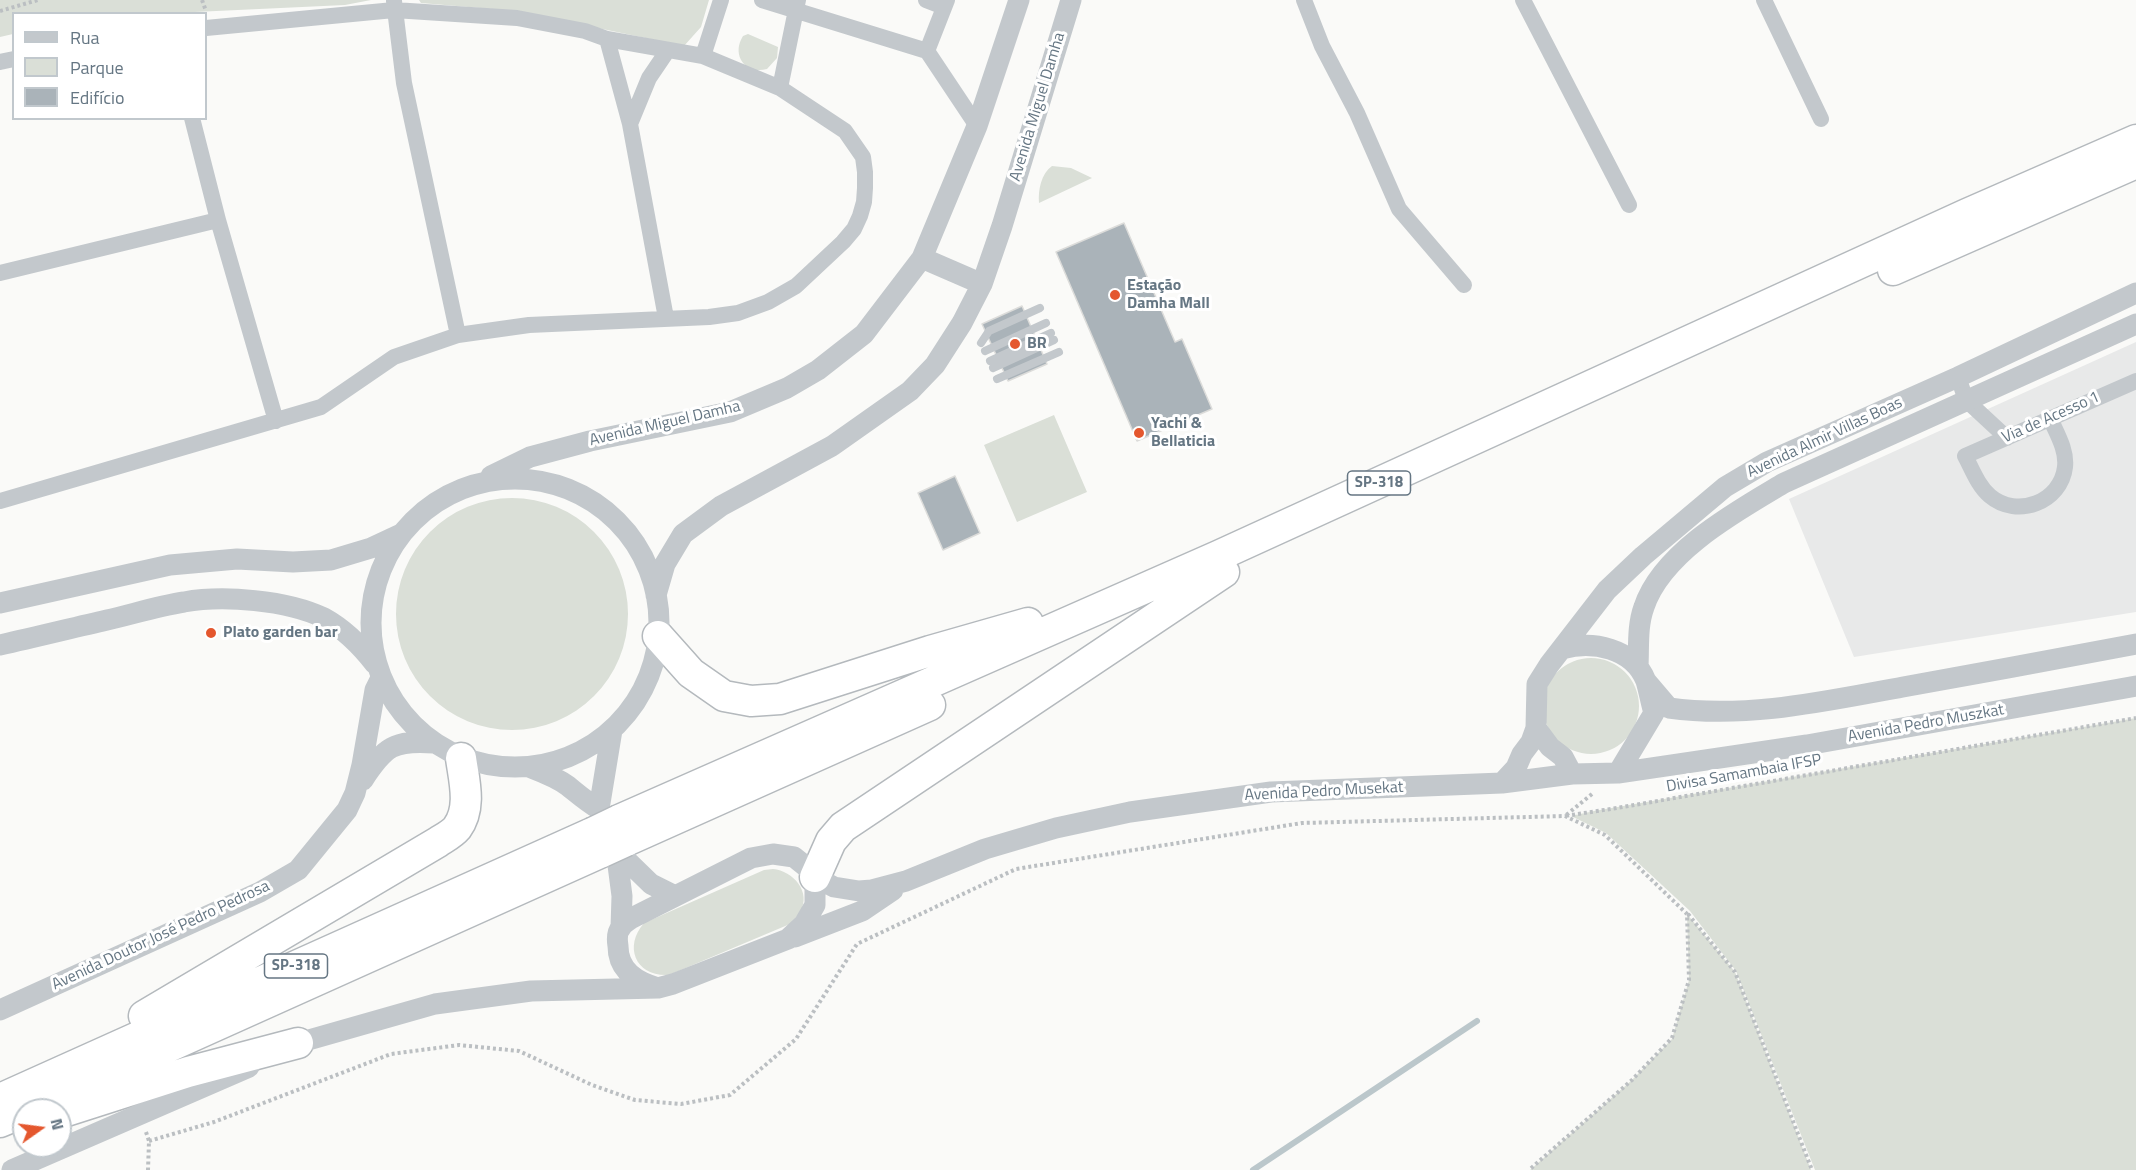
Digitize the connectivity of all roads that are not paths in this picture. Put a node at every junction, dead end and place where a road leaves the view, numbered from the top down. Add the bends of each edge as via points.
1 (721, 0) edge
2 (762, 0) edge
3 (926, 0) edge
4 (1019, 0) edge
5 (1071, 0) edge
6 (1305, 0) edge
7 (1523, 0) edge
8 (1764, 0) edge
9 (945, 4) edge
10 (394, 5) edge
11 (797, 5) edge
12 (207, 27) edge
13 (607, 39) junction
14 (668, 50) junction
15 (927, 51) junction
16 (703, 56) junction
17 (780, 88) junction
18 (1821, 119) dead end
19 (193, 120) edge
20 (630, 124) junction
21 (976, 126) junction
22 (2136, 140) edge
23 (2136, 164) edge
24 (1629, 205) dead end
25 (218, 220) junction
26 (922, 258) junction
27 (0, 273) edge
28 (982, 284) junction
29 (1464, 285) dead end
30 (2136, 293) edge
31 (1040, 308) dead end
32 (666, 318) junction
33 (1046, 323) dead end
34 (2136, 324) edge
35 (458, 335) junction
36 (1052, 337) dead end
37 (1059, 352) dead end
38 (991, 365) dead end
39 (1958, 377) junction
40 (998, 379) dead end
41 (2136, 381) edge
42 (1966, 400) junction
43 (2050, 418) junction
44 (276, 421) junction
45 (2007, 438) junction
46 (477, 483) junction
47 (0, 501) edge
48 (401, 534) junction
49 (1221, 564) junction
50 (656, 595) junction
51 (0, 603) edge
52 (658, 636) junction
53 (2136, 644) edge
54 (0, 645) edge
55 (1562, 649) junction
56 (379, 672) junction
57 (1642, 674) junction
58 (2136, 686) edge
59 (1536, 728) junction
60 (612, 730) junction
61 (434, 743) junction
62 (461, 758) junction
63 (1716, 759) joint
64 (529, 767) junction
65 (1618, 773) junction
66 (1572, 774) junction
67 (1502, 783) junction
68 (355, 793) junction
69 (609, 834) junction
70 (815, 877) junction
71 (906, 881) junction
72 (675, 896) junction
73 (621, 928) junction
74 (788, 939) junction
75 (658, 988) junction
76 (0, 1010) edge
77 (298, 1043) junction
78 (26, 1098) edge
79 (29, 1098) edge
80 (72, 1109) edge
81 (12, 1110) edge
82 (0, 1124) edge
83 (12, 1170) edge

1 - 16 street
2 - 11 street
3 - 9 street
4 - 21 street, Avenida Miguel Damha
5 - 28 street, Avenida Miguel Damha
6 - 29 street via 1322,46 1358,113 1399,209
7 - 24 street
8 - 18 street
9 - 15 street
10 - 12 street
10 - 13 street via 518,18
10 - 35 street via 404,83
11 - 15 street
11 - 17 street
13 - 14 street
13 - 20 street
14 - 16 street
14 - 20 street via 649,78
15 - 21 street
16 - 17 street
17 - 32 street via 845,131 863,157 864,202 854,229 796,286 768,302 738,313
19 - 25 street
20 - 32 street
21 - 26 street, Avenida Miguel Damha
22 - 49 highway, SP-318 via 1967,214
23 - 49 highway, SP-318
25 - 27 street
25 - 44 street
26 - 28 street
26 - 46 street, Avenida Miguel Damha via 864,334 818,370 787,388 730,412 530,457
28 - 50 street, Avenida Miguel Damha via 935,365 910,391 832,446 721,506 683,534 665,564
30 - 39 street, Avenida Almir Villas Boas
31 - 33 lane via 989,331 983,347
32 - 35 street via 529,325
34 - 42 street, Avenida Almir Villas Boas
35 - 44 street via 394,357 321,407
36 - 38 lane
37 - 40 lane
39 - 42 street
39 - 55 street, Avenida Almir Villas Boas via 1767,462 1725,487 1607,591
41 - 43 street, Via de Acesso 1
42 - 45 street
42 - 57 street, Avenida Almir Villas Boas via 1784,483 1734,513 1685,550 1660,575 1644,606 1639,624
43 - 45 street, Via de Acesso 1
43 - 45 street, Via de Acesso 1 via 2065,456 2065,468 2046,499 2011,507 1989,496 1982,486 1965,456
44 - 47 street
46 - 48 street via 424,510
46 - 50 street via 531,479 566,488 598,505 630,537 645,561
48 - 51 street via 331,560 237,559 170,566
48 - 56 street via 380,571 371,606 372,644
49 - 52 highway via 780,699 751,701 724,696 691,674
49 - 69 highway, SP-318
49 - 70 highway via 843,827 831,841
50 - 52 street
52 - 60 street via 650,673 633,706
53 - 57 street via 1793,708 1669,708
54 - 56 street via 185,602 271,602 324,618 362,647
55 - 57 street via 1576,644 1598,646 1629,657
55 - 59 street via 1537,684
56 - 61 street via 401,712
56 - 68 street
57 - 65 street via 1654,713
58 - 63 street, Avenida Pedro Muszkat
59 - 66 street via 1563,757
59 - 67 street via 1516,768
60 - 64 street via 575,755
60 - 69 street
61 - 62 street
61 - 68 street via 410,741 394,747 378,758
62 - 64 street via 505,768
62 - 78 highway via 465,814 456,829
63 - 65 street, Avenida Pedro Musekat
64 - 69 street via 567,785
65 - 66 street, Avenida Pedro Musekat
66 - 67 street, Avenida Pedro Musekat
67 - 71 street, Avenida Pedro Musekat via 1271,792 1130,812 985,849
68 - 76 street, Avenida Doutor José Pedro Pedrosa via 347,810 298,870 260,892
69 - 72 street via 651,884
69 - 73 street via 622,896
69 - 79 highway, SP-318
70 - 71 street, Avenida Pedro Musekat via 834,887 859,891
70 - 72 street via 794,857 773,854 751,858
70 - 74 street via 815,905 804,924
71 - 74 street, Avenida Pedro Musekat via 862,911
72 - 73 street
73 - 75 street via 617,938 623,966 632,977
74 - 75 street, Avenida Pedro Musekat
75 - 77 street, Avenida Pedro Musekat via 531,991 435,1004
77 - 80 highway via 188,1072
77 - 83 street, Avenida Pedro Musekat
81 - 82 highway, SP-318

